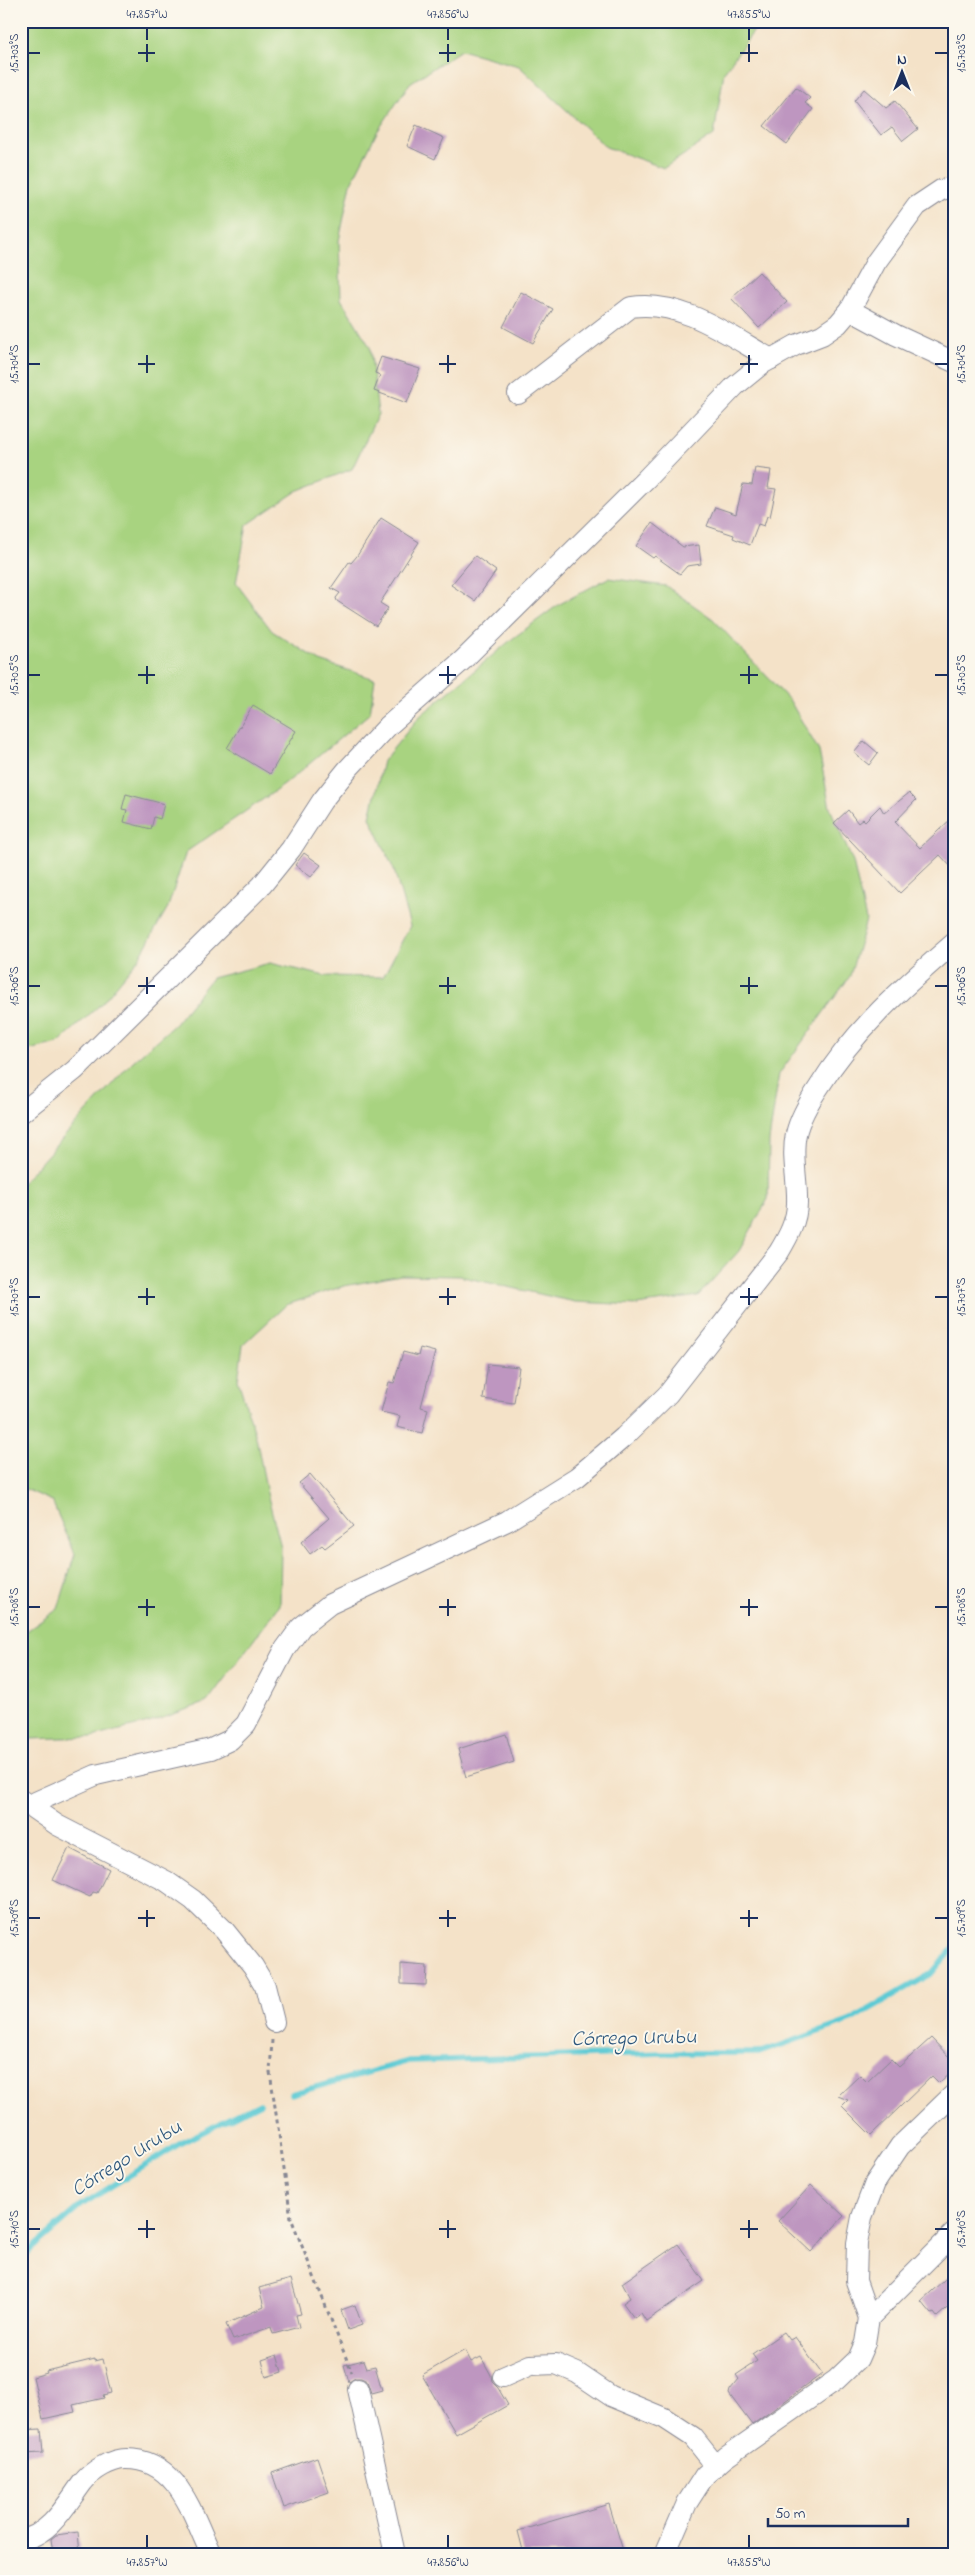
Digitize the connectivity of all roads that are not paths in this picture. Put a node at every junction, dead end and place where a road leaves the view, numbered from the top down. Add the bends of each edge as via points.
1 (954, 187) edge
2 (850, 310) junction
3 (771, 359) junction
4 (954, 362) edge
5 (518, 394) dead end
6 (954, 943) edge
7 (21, 1113) edge
8 (25, 1802) edge
9 (274, 2022) road end
10 (954, 2094) edge
11 (954, 2233) edge
12 (869, 2318) junction
13 (503, 2377) dead end
14 (358, 2389) road end
15 (716, 2466) junction
16 (21, 2540) edge
17 (211, 2554) edge
18 (395, 2554) edge
19 (665, 2554) edge

1 - 2 street via 941,190 917,206 876,262
2 - 3 street via 822,335
2 - 4 street
3 - 5 street via 702,322 672,309 648,304 631,307
3 - 7 street via 735,386 463,660 388,726 346,770 262,885 75,1070
6 - 8 street via 872,1017 830,1070 803,1112 796,1135 797,1204 790,1233 779,1252 668,1394 624,1437 577,1477 507,1521 330,1604 301,1627 285,1649 246,1724 230,1740 211,1749 96,1775
8 - 9 street via 57,1825 166,1881 193,1900 224,1930 252,1966 265,1986
10 - 12 street via 900,2146 875,2183 862,2217 857,2243 856,2281
11 - 12 street
12 - 15 street via 858,2359 836,2380
13 - 15 street via 530,2365 556,2364 577,2373 611,2396 664,2418 692,2437
14 - 18 street
15 - 19 street via 705,2475 687,2503
16 - 17 street via 29,2539 54,2521 84,2480 100,2467 120,2459 140,2459 164,2469 197,2520

